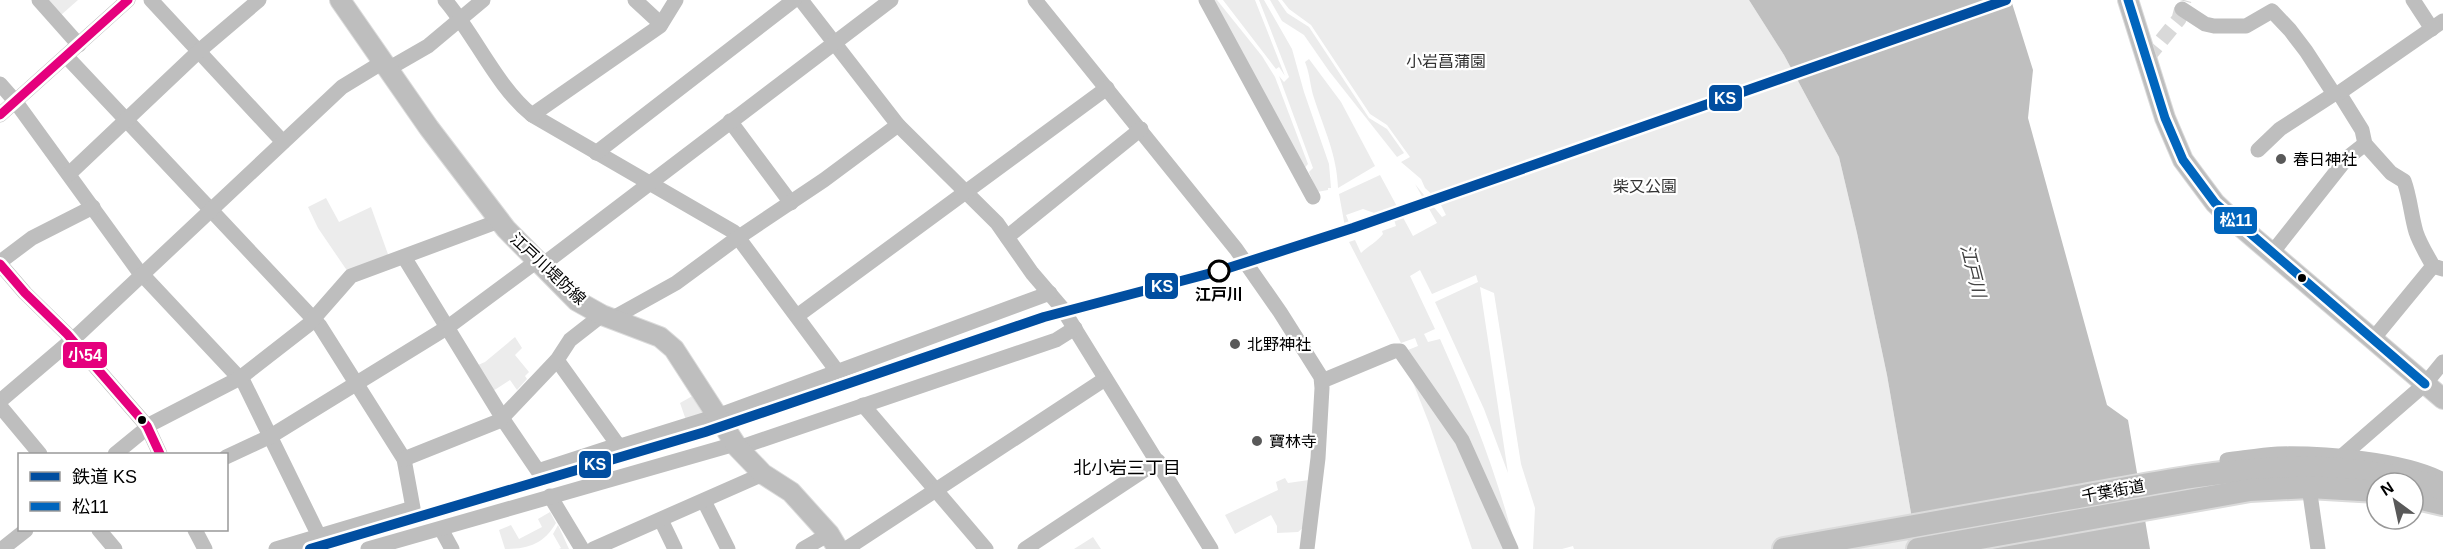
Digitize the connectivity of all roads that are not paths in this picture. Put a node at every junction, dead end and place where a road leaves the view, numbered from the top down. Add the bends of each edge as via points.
1 (39, 0) edge
2 (128, 0) edge
3 (151, 0) edge
4 (259, 0) edge
5 (340, 0) edge
6 (445, 0) edge
7 (483, 0) edge
8 (635, 0) edge
9 (676, 0) edge
10 (794, 0) edge
11 (801, 0) edge
12 (891, 0) edge
13 (1035, 0) edge
14 (1206, 0) edge
15 (2128, 0) edge
16 (2413, 0) edge
17 (2274, 6) edge
18 (2182, 9) dead end
19 (461, 19) junction
20 (661, 24) junction
21 (2438, 25) edge
22 (835, 43) junction
23 (79, 45) junction
24 (199, 51) junction
25 (66, 56) junction
26 (385, 66) junction
27 (0, 84) edge
28 (1107, 88) junction
29 (2336, 93) junction
30 (15, 101) junction
31 (0, 115) edge
32 (532, 115) junction
33 (127, 120) junction
34 (730, 121) junction
35 (898, 125) junction
36 (1141, 129) junction
37 (283, 142) junction
38 (2365, 144) junction
39 (2258, 150) dead end
40 (596, 153) junction
41 (69, 174) junction
42 (648, 183) junction
43 (966, 193) junction
44 (1313, 197) dead end
45 (791, 203) junction
46 (93, 207) junction
47 (210, 210) junction
48 (499, 222) junction
49 (740, 237) junction
50 (1007, 237) junction
51 (2272, 253) junction
52 (404, 257) junction
53 (0, 263) edge
54 (539, 263) junction
55 (2438, 268) edge
56 (142, 274) junction
57 (1050, 293) junction
58 (607, 316) junction
59 (797, 316) junction
60 (314, 320) junction
61 (447, 327) junction
62 (1075, 328) junction
63 (72, 339) junction
64 (2373, 339) junction
65 (557, 360) junction
66 (2443, 362) edge
67 (837, 371) junction
68 (240, 378) junction
69 (1105, 379) junction
70 (1322, 381) junction
71 (356, 383) junction
72 (2425, 384) junction
73 (2443, 399) edge
74 (0, 401) edge
75 (0, 405) edge
76 (863, 405) junction
77 (717, 416) junction
78 (502, 418) junction
79 (147, 426) junction
80 (271, 436) junction
81 (618, 445) junction
82 (736, 446) junction
83 (39, 453) edge
84 (116, 453) edge
85 (160, 453) edge
86 (228, 456) edge
87 (2341, 458) junction
88 (404, 459) junction
89 (2227, 460) dead end
90 (1158, 461) junction
91 (763, 474) junction
92 (2443, 480) edge
93 (2309, 487) junction
94 (2443, 489) edge
95 (2365, 490) edge
96 (934, 491) junction
97 (550, 496) junction
98 (2425, 499) edge
99 (704, 501) junction
100 (2443, 504) edge
101 (661, 520) junction
102 (441, 529) junction
103 (25, 531) edge
104 (100, 531) edge
105 (195, 531) edge
106 (319, 536) junction
107 (833, 542) edge
108 (202, 548) edge
109 (2, 549) edge
110 (115, 549) edge
111 (276, 549) edge
112 (368, 549) edge
113 (452, 549) edge
114 (582, 549) edge
115 (593, 549) edge
116 (675, 549) edge
117 (728, 549) edge
118 (803, 549) edge
119 (846, 549) edge
120 (986, 549) edge
121 (1025, 549) edge
122 (1211, 549) edge
123 (1307, 549) edge
124 (1511, 549) edge
125 (1784, 549) edge
126 (1918, 549) edge
127 (2318, 549) edge

1 - 23 street
2 - 23 street
3 - 24 street
4 - 24 street
5 - 26 main road, 江戸川堤防線
6 - 19 street
7 - 19 street
8 - 20 street
9 - 20 street
10 - 40 street
11 - 22 street
12 - 22 street
13 - 28 street
14 - 44 street
15 - 51 main road via 2165,118 2183,160 2215,202
16 - 21 street
17 - 18 street via 2246,26 2205,24
17 - 29 street
19 - 26 street via 429,46
19 - 32 street via 517,103
20 - 32 street
21 - 29 street
22 - 34 street
22 - 35 street
23 - 25 street
24 - 33 street
24 - 37 street
25 - 30 street
25 - 33 street
26 - 37 street via 342,87
26 - 48 main road, 江戸川堤防線
27 - 30 street
28 - 36 street
28 - 43 street
29 - 38 street via 2362,130
29 - 39 street via 2286,124
30 - 31 street
30 - 41 street
32 - 40 street
33 - 41 street
33 - 47 street
34 - 42 street
34 - 45 street
35 - 43 street
35 - 45 street
36 - 50 street
36 - 70 street via 1258,278
37 - 47 street
38 - 51 street via 2347,158
38 - 55 street via 2391,173 2404,181 2416,232
40 - 42 street
41 - 46 street
42 - 49 street
42 - 54 street
43 - 50 street
43 - 59 street
45 - 49 street
46 - 53 street via 32,238
46 - 56 street
47 - 56 street
47 - 60 street
48 - 52 street
48 - 54 main road, 江戸川堤防線
49 - 58 street via 676,283
49 - 59 street
50 - 57 street
51 - 64 main road
52 - 60 street via 351,276
52 - 61 street
53 - 63 street
54 - 58 main road, 江戸川堤防線 via 578,301
54 - 61 street
55 - 64 street
56 - 63 street
56 - 68 street
57 - 62 street
57 - 67 street
58 - 65 street via 570,340
58 - 77 main road, 江戸川堤防線 via 660,337 674,349
59 - 67 street
60 - 68 street
60 - 71 street
61 - 71 street
61 - 78 street
62 - 69 street
62 - 76 street via 1056,340
63 - 74 street
63 - 79 street
64 - 72 main road
65 - 78 street
65 - 81 street
66 - 72 street
67 - 77 street
68 - 79 street
68 - 80 street
69 - 90 street
69 - 96 street
70 - 123 street
70 - 124 street via 1400,351 1462,440
71 - 80 street
71 - 88 street
72 - 73 main road
72 - 87 street
75 - 83 street
76 - 82 street
76 - 96 street
77 - 81 street
77 - 82 main road, 江戸川堤防線
78 - 81 street via 538,471
78 - 88 street
79 - 84 street
79 - 85 street
80 - 86 street
80 - 106 street
82 - 91 main road, 江戸川堤防線
82 - 97 street
87 - 89 street via 2278,454
87 - 92 street via 2398,465
88 - 106 street via 413,508
90 - 121 street
90 - 122 street
91 - 99 street
91 - 107 main road, 江戸川堤防線 via 791,492
93 - 95 highway, 千葉街道
93 - 126 highway, 千葉街道 via 2250,490
93 - 127 street
94 - 125 highway, 千葉街道 via 2413,479 2354,470 2257,468
96 - 119 street
96 - 120 street
97 - 102 street
97 - 114 street
98 - 100 highway
99 - 101 street
99 - 117 street
101 - 115 street
101 - 116 street
102 - 112 street
102 - 113 street
103 - 109 street
104 - 110 street
105 - 108 street
106 - 111 street
107 - 118 street

